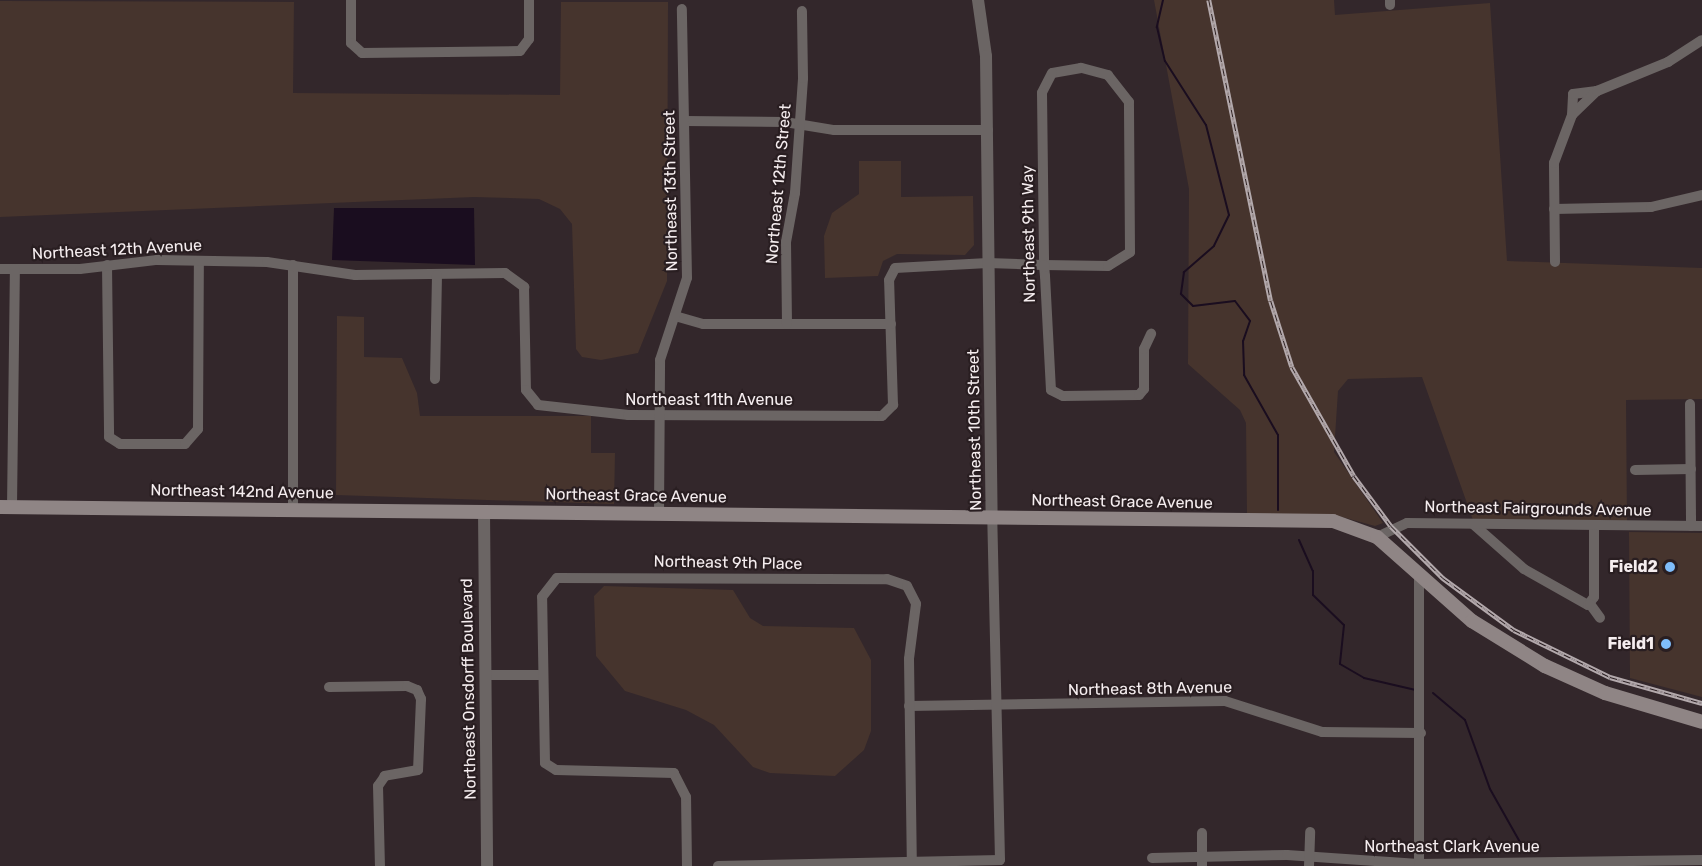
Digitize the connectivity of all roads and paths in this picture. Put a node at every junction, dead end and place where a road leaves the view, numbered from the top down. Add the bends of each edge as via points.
1 (351, 0) edge
2 (529, 0) edge
3 (978, 0) edge
4 (682, 9) dead end
5 (802, 11) dead end
6 (1702, 40) edge
7 (686, 121) junction
8 (799, 125) junction
9 (988, 130) junction
10 (1702, 195) edge
11 (1554, 209) junction
12 (199, 261) junction
13 (1555, 262) dead end
14 (988, 263) junction
15 (107, 265) junction
16 (293, 265) junction
17 (1044, 265) junction
18 (0, 269) edge
19 (15, 269) junction
20 (437, 275) junction
21 (675, 316) junction
22 (787, 324) junction
23 (891, 324) junction
24 (1151, 334) dead end
25 (435, 378) dead end
26 (530, 400) joint
27 (1690, 404) dead end
28 (660, 415) junction
29 (1635, 470) dead end
30 (1691, 470) junction
31 (6, 507) edge
32 (293, 509) junction
33 (484, 511) junction
34 (658, 513) junction
35 (992, 516) junction
36 (1473, 524) junction
37 (1594, 525) junction
38 (1697, 526) edge
39 (1377, 537) junction
40 (1419, 577) junction
41 (1590, 604) junction
42 (1600, 618) dead end
43 (484, 675) junction
44 (542, 675) junction
45 (329, 687) dead end
46 (998, 705) junction
47 (909, 706) junction
48 (1702, 722) edge
49 (1421, 732) junction
50 (1310, 832) dead end
51 (1202, 833) dead end
52 (1152, 858) dead end
53 (1702, 860) edge
54 (1309, 861) edge
55 (912, 862) junction
56 (1202, 862) edge
57 (1419, 865) edge
58 (380, 866) edge
59 (487, 866) edge
60 (687, 866) edge
61 (718, 866) edge

1 - 2 street via 351,43 362,53 515,53 529,39
3 - 9 street, Northeast 10th Street
4 - 7 street, Northeast 13th Street
5 - 8 street, Northeast 12th Street
6 - 11 street via 1668,62 1597,91 1572,115 1556,152
7 - 8 street
7 - 21 street, Northeast 13th Street via 687,278
8 - 9 street
8 - 22 street, Northeast 12th Street via 795,201 786,242
9 - 14 street, Northeast 10th Street
10 - 11 street via 1651,207
11 - 13 street
12 - 15 street, Northeast 12th Avenue
12 - 15 street via 194,440 120,444 112,440 107,429
12 - 16 street, Northeast 12th Avenue
14 - 17 street
14 - 23 street via 896,268 890,280
14 - 35 street, Northeast 10th Street
15 - 19 street, Northeast 12th Avenue
16 - 20 street, Northeast 12th Avenue via 355,275
16 - 32 street
17 - 17 street, Northeast 9th Way via 1042,93 1047,78 1066,68 1095,69 1113,79 1126,95 1133,244 1125,259 1108,266
17 - 24 street, Northeast 9th Way via 1051,390 1063,396 1139,395
18 - 19 street, Northeast 12th Avenue
19 - 31 street
20 - 25 street
20 - 26 street, Northeast 12th Avenue via 505,273 520,280
21 - 22 street via 699,324
21 - 28 street, Northeast 13th Street via 660,360
22 - 23 street
23 - 28 street, Northeast 11th Avenue via 889,412 878,417
26 - 28 street, Northeast 11th Avenue via 608,414
27 - 30 street
28 - 34 street, Northeast 13th Street
29 - 30 street
30 - 38 street
31 - 32 main road, Northeast 142nd Avenue
32 - 33 main road, Northeast 142nd Avenue
33 - 34 main road, Northeast Grace Avenue
33 - 43 street, Northeast Onsdorff Boulevard
34 - 35 main road, Northeast Grace Avenue
35 - 39 main road, Northeast Grace Avenue via 1333,521
35 - 46 street, Northeast 10th Street
36 - 37 street, Northeast Fairgrounds Avenue
36 - 39 street, Northeast Fairgrounds Avenue via 1407,523
36 - 41 street via 1524,569
37 - 38 street, Northeast Fairgrounds Avenue
37 - 41 street
39 - 40 main road, Northeast Grace Avenue
40 - 48 main road, Northeast Grace Avenue via 1472,621 1545,666 1605,693
40 - 49 street
41 - 42 street
43 - 44 street
43 - 59 street, Northeast Onsdorff Boulevard
44 - 47 street, Northeast 9th Place via 542,597 549,583 567,576 887,579 907,586 916,604
44 - 60 street via 547,766 660,769 679,777 686,797
45 - 58 street via 417,690 418,770 382,778
46 - 47 street, Northeast 8th Avenue
46 - 49 street, Northeast 8th Avenue via 1226,701 1322,732
46 - 55 street, Northeast 10th Street via 1000,861
47 - 55 street
49 - 57 street
50 - 54 street
51 - 56 street
52 - 56 street, Northeast Clark Avenue
53 - 57 street, Northeast Clark Avenue
54 - 56 street, Northeast Clark Avenue
54 - 57 street, Northeast Clark Avenue
55 - 61 street

